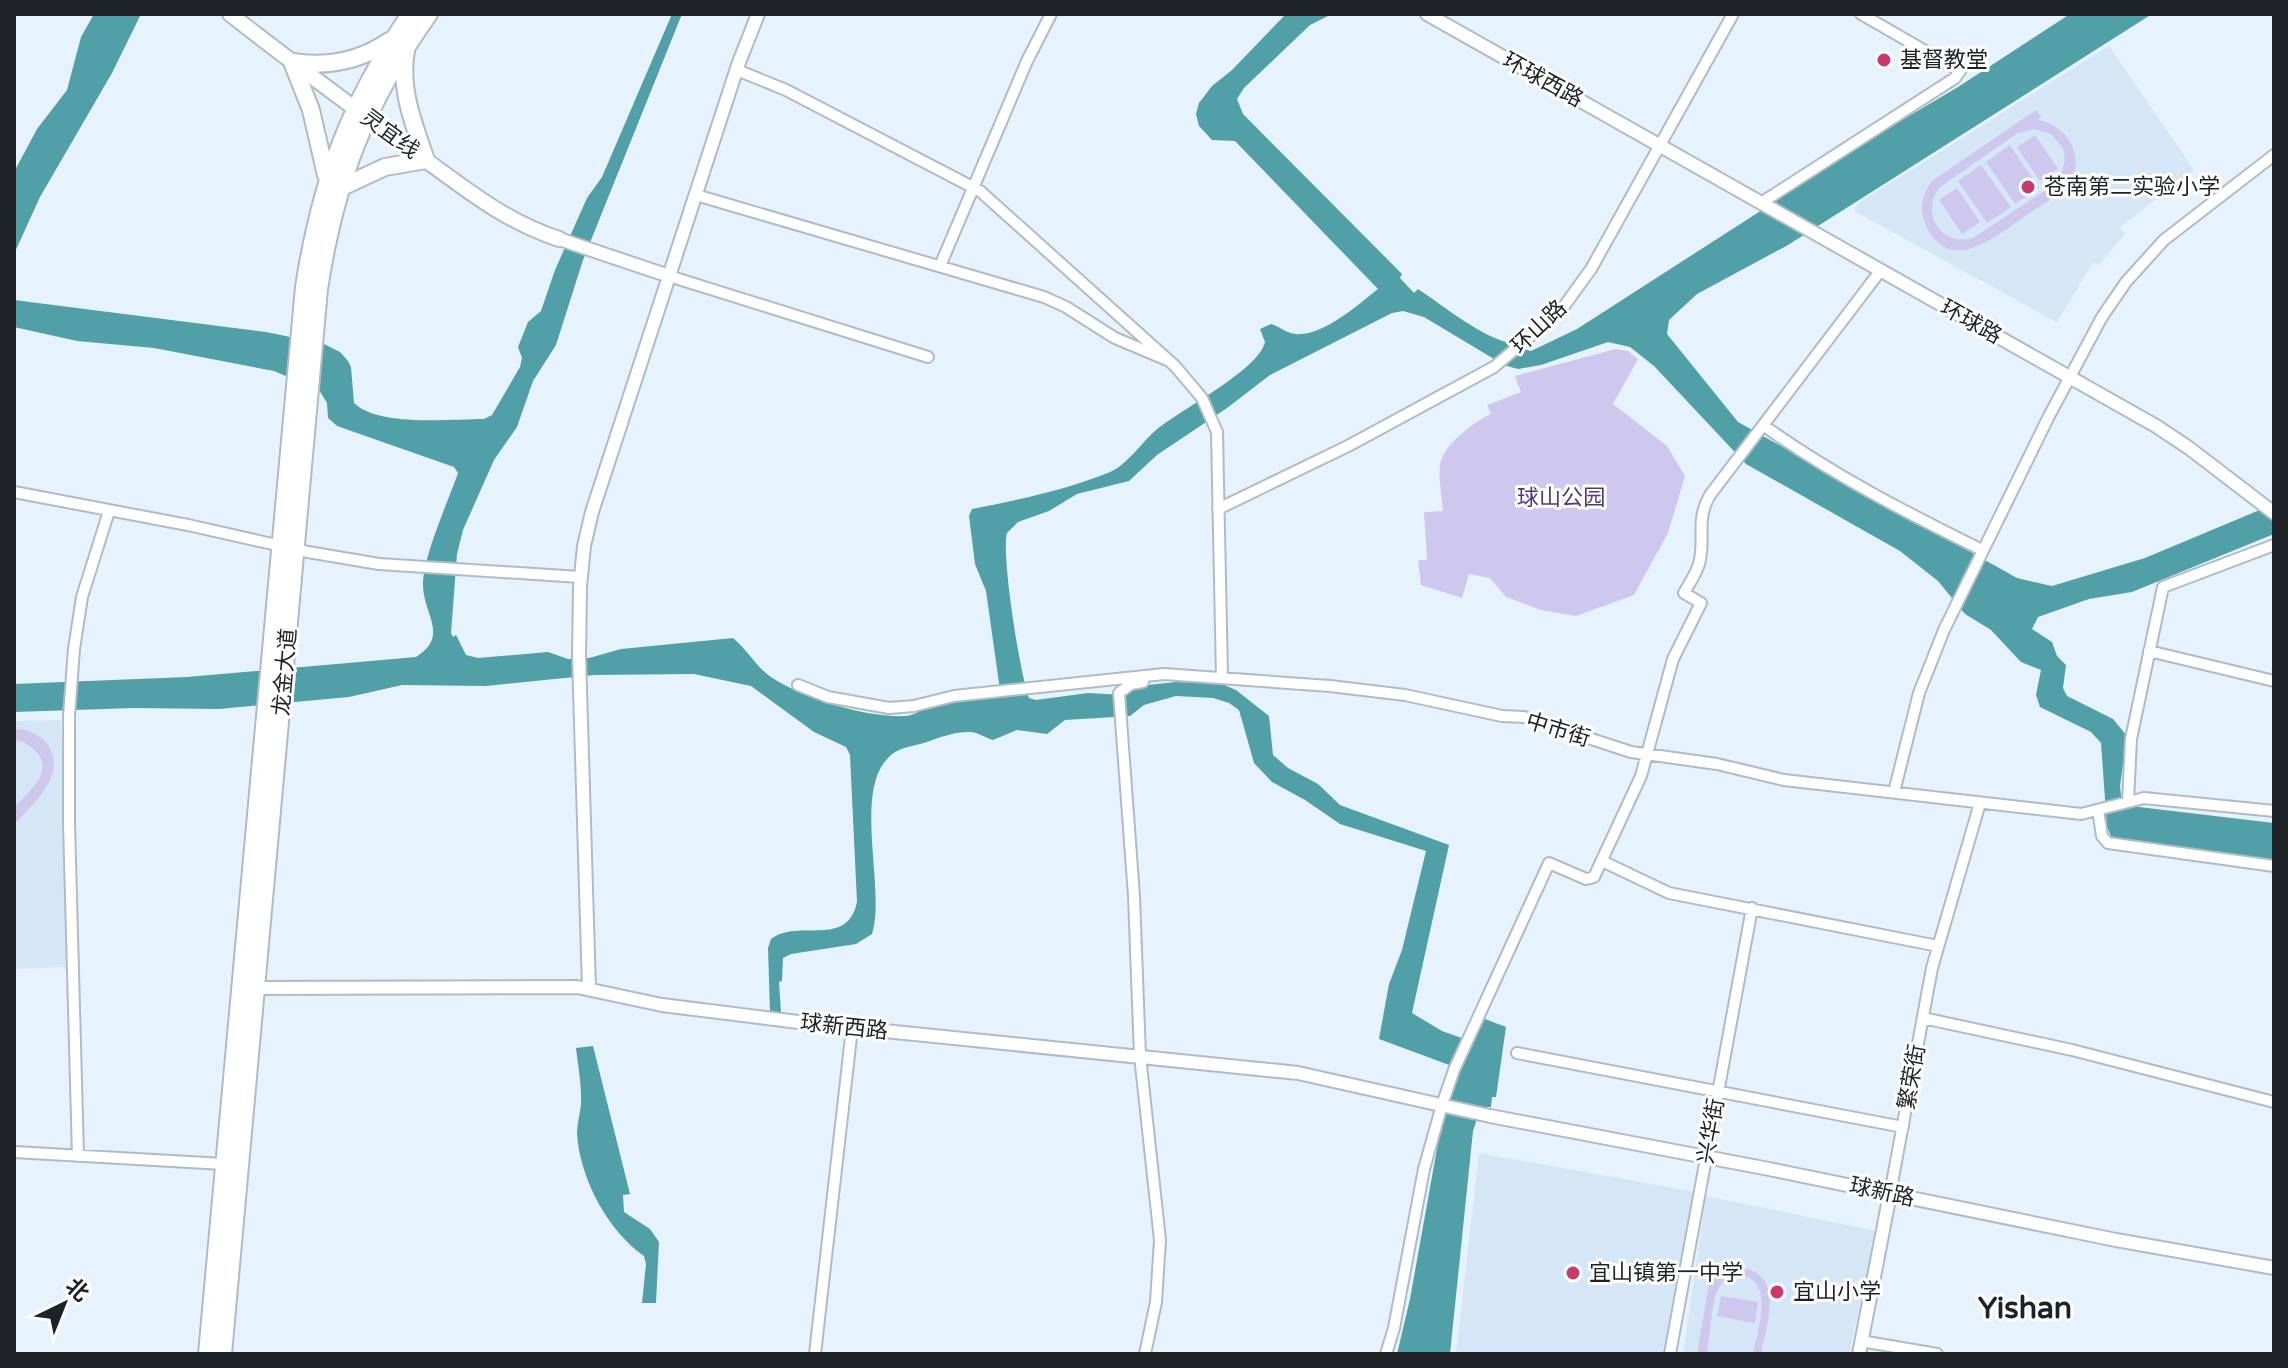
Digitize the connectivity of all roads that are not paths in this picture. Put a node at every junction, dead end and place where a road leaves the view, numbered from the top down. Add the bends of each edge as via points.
1 (230, 14) edge
2 (410, 14) edge
3 (429, 14) edge
4 (758, 14) edge
5 (1051, 14) edge
6 (1427, 14) edge
7 (1733, 14) edge
8 (1861, 14) edge
9 (400, 42) junction
10 (292, 62) junction
11 (737, 70) junction
12 (360, 113) junction
13 (1659, 145) junction
14 (2274, 155) edge
15 (426, 160) junction
16 (333, 183) junction
17 (973, 186) junction
18 (696, 195) junction
19 (1763, 204) junction
20 (559, 239) joint
21 (940, 266) junction
22 (1881, 270) junction
23 (669, 276) junction
24 (928, 357) dead end
25 (1170, 362) junction
26 (2070, 377) junction
27 (1762, 428) junction
28 (14, 492) edge
29 (1218, 509) junction
30 (109, 511) junction
31 (2274, 513) edge
32 (2274, 545) edge
33 (288, 548) junction
34 (1981, 551) junction
35 (580, 577) junction
36 (2149, 651) junction
37 (1185, 676) junction
38 (1222, 678) junction
39 (2274, 681) edge
40 (798, 685) dead end
41 (1646, 755) junction
42 (1894, 792) junction
43 (2126, 802) junction
44 (1980, 803) junction
45 (2100, 809) junction
46 (2274, 811) edge
47 (1602, 861) junction
48 (2274, 866) edge
49 (1752, 908) junction
50 (1938, 946) junction
51 (248, 988) junction
52 (589, 988) junction
53 (1923, 1018) junction
54 (852, 1028) junction
55 (1517, 1053) dead end
56 (1140, 1056) junction
57 (1718, 1092) junction
58 (2274, 1102) edge
59 (1444, 1105) junction
60 (1490, 1116) joint
61 (1903, 1127) junction
62 (14, 1152) edge
63 (78, 1156) junction
64 (1707, 1157) junction
65 (224, 1164) junction
66 (1890, 1194) junction
67 (2274, 1268) edge
68 (1860, 1348) edge
69 (207, 1354) edge
70 (223, 1354) edge
71 (815, 1354) edge
72 (1145, 1354) edge
73 (1386, 1354) edge
74 (1670, 1354) edge
75 (1937, 1354) edge

1 - 10 main road, 灵宜线
2 - 9 main road, 龙金大道
3 - 9 main road, 龙金大道
4 - 11 street
5 - 17 street
6 - 13 street, 环球西路
7 - 13 street, 环山路
8 - 19 street via 1960,71
9 - 10 main road via 350,60
9 - 12 main road, 龙金大道
9 - 15 main road via 405,87
10 - 12 main road, 灵宜线
10 - 16 main road
11 - 17 street
11 - 18 street
12 - 15 main road, 灵宜线
12 - 16 main road, 龙金大道
13 - 19 street, 环球路
13 - 29 street, 环山路 via 1581,284 1523,344 1494,367 1348,446
14 - 26 street via 2148,257 2111,303
15 - 16 main road
15 - 20 main road, 灵宜线 via 497,211
16 - 33 main road, 龙金大道 via 308,332
17 - 21 street
17 - 25 street
18 - 21 street
18 - 23 street
19 - 22 street, 环球路
20 - 23 street
21 - 25 street via 1052,299 1115,338
22 - 26 street, 环球路
22 - 27 street
23 - 24 street
23 - 35 street via 592,512
25 - 29 street via 1213,418
26 - 31 street, 环球路 via 2156,426
26 - 34 street
27 - 34 street
27 - 41 street via 1710,495 1701,516 1699,563 1684,593 1701,603 1673,659
28 - 30 street
29 - 38 street
30 - 33 street
30 - 63 street via 82,597 69,716
32 - 36 street via 2163,587
33 - 35 street via 379,564
33 - 51 main road, 龙金大道
34 - 42 street via 1919,693
35 - 52 street
36 - 39 street
36 - 43 street via 2131,739
37 - 38 street, 中市街
37 - 40 street via 1028,688 889,708 828,697
37 - 56 street via 1131,684 1119,693
38 - 41 street, 中市街 via 1437,700 1524,717
41 - 42 street, 中市街 via 1784,780
41 - 47 street
42 - 44 street, 中市街
43 - 45 street, 中市街
43 - 46 street, 中市街 via 2168,799
44 - 45 street, 中市街 via 2081,814
44 - 50 street, 繁荣街
45 - 48 street via 2102,836 2108,843
47 - 49 street via 1669,893
47 - 59 street via 1594,877 1586,879 1549,863 1454,1070
49 - 50 street
49 - 57 street, 兴华街
50 - 53 street, 繁荣街
51 - 52 street, 球新西路
51 - 65 main road, 龙金大道
51 - 70 main road, 龙金大道
52 - 54 street, 球新西路 via 662,1005
53 - 58 street
53 - 61 street, 繁荣街
54 - 56 street, 球新西路
54 - 71 street
55 - 57 street
56 - 59 street, 球新西路 via 1298,1073
56 - 72 street via 1160,1240 1156,1302
57 - 61 street
57 - 64 street, 兴华街
59 - 60 street, 球新西路
59 - 73 street via 1426,1158
60 - 64 street, 球新路
61 - 66 street, 繁荣街
62 - 63 street
63 - 65 street
64 - 66 street, 球新路
64 - 74 street, 兴华街
65 - 69 main road, 龙金大道
66 - 67 street, 球新路
66 - 68 street, 繁荣街
68 - 75 street

